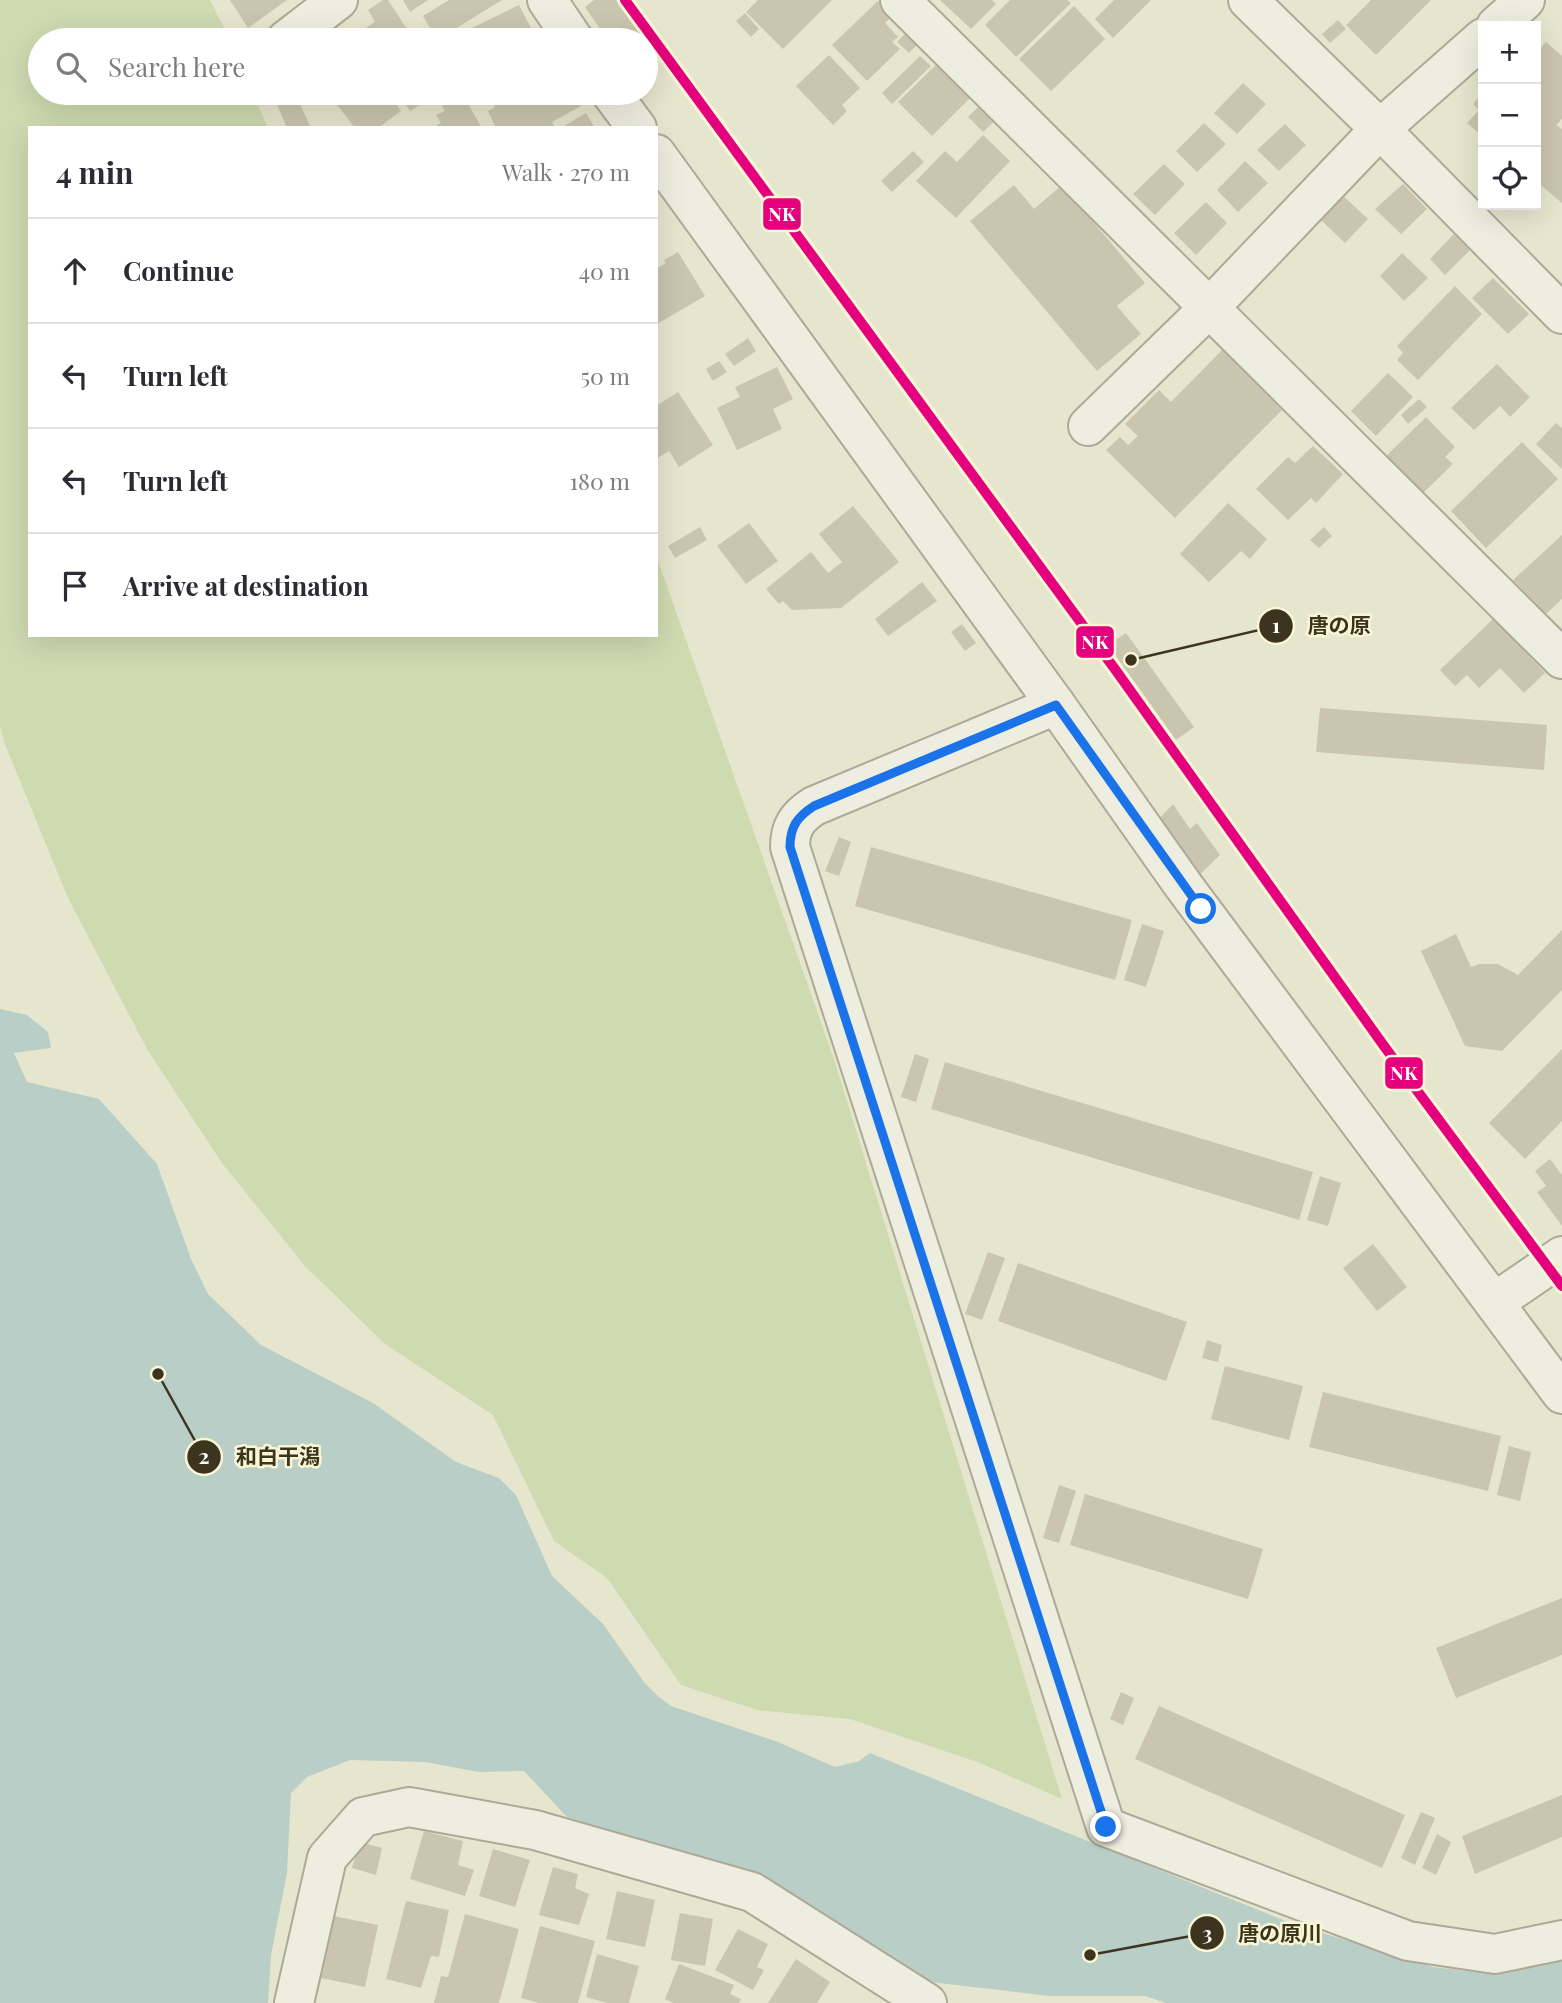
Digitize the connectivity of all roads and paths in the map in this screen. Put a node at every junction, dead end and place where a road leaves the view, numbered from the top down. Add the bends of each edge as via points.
1 (547, 0) edge
2 (900, 0) edge
3 (1248, 0) edge
4 (1525, 0) edge
5 (332, 2) edge
6 (1502, 21) edge
7 (301, 28) edge
8 (566, 28) edge
9 (1478, 42) edge
10 (620, 105) edge
11 (636, 126) edge
12 (1380, 130) junction
13 (658, 158) edge
14 (1209, 307) junction
15 (1562, 314) edge
16 (1088, 426) dead end
17 (1562, 659) edge
18 (1056, 705) junction
19 (1562, 1256) edge
20 (1495, 1302) junction
21 (1562, 1394) edge
22 (1562, 1940) edge
23 (300, 2002) edge
24 (927, 2003) edge

1 - 8 street
2 - 14 street
3 - 12 street
4 - 6 street
5 - 7 street
9 - 12 street
10 - 11 street
12 - 14 street
12 - 15 street
13 - 18 street
14 - 16 street
14 - 17 street
18 - 20 street via 1182,885
18 - 22 street via 814,806 800,815 790,831 790,847 1106,1827 1408,1941 1494,1954
19 - 20 street
20 - 21 street
23 - 24 street via 327,1858 363,1817 409,1807 536,1830 752,1892

